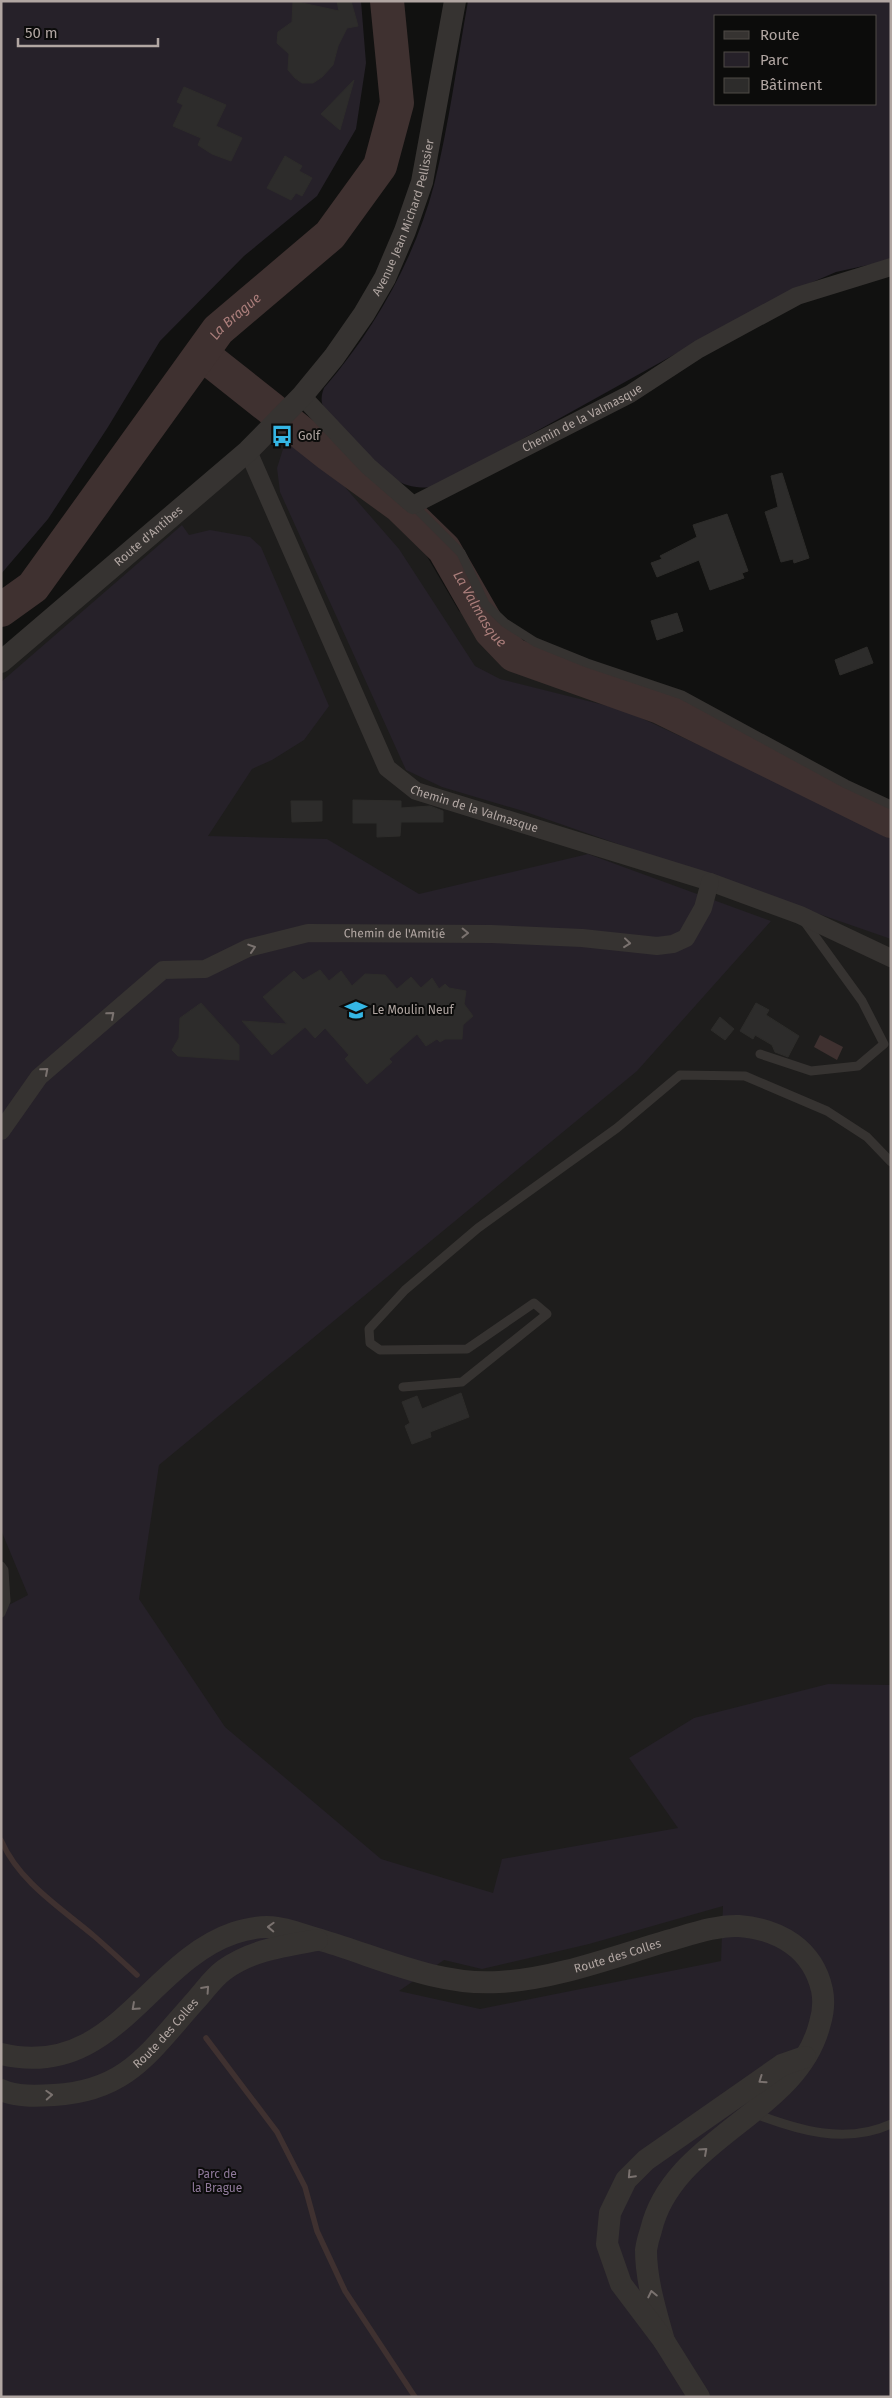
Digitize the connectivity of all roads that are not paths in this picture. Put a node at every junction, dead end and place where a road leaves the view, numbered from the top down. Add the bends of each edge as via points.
1 (455, 1) edge
2 (891, 267) edge
3 (297, 402) junction
4 (248, 451) junction
5 (413, 505) junction
6 (1, 662) edge
7 (891, 805) edge
8 (710, 882) junction
9 (800, 914) junction
10 (891, 958) edge
11 (760, 1054) dead end
12 (1, 1131) edge
13 (891, 1162) edge
14 (403, 1387) dead end
15 (1, 1566) edge
16 (1, 1613) edge
17 (318, 1940) junction
18 (1, 2054) edge
19 (805, 2057) junction
20 (1, 2090) edge
21 (752, 2112) junction
22 (891, 2124) edge
23 (664, 2341) junction
24 (699, 2397) edge

1 - 3 street, Avenue Jean Michard Pellissier via 422,182 405,231 385,278 364,314
2 - 5 street, Chemin de la Valmasque via 797,296 699,349 630,394
3 - 4 street, Route d'Antibes
3 - 5 street
4 - 6 street, Route d'Antibes
4 - 8 street, Chemin de la Valmasque via 387,768 416,791
5 - 7 lane via 461,553 485,604 505,623 535,642 682,695
8 - 9 street, Chemin de la Valmasque
12 -> 8 street, Chemin de l'Amitié via 39,1077 163,970 205,969 248,948 308,933 491,934 582,938 657,946 673,944 686,938 703,908
9 - 10 street, Chemin de la Valmasque
9 - 11 lane via 862,1000 884,1044 858,1066 811,1071
13 - 14 lane via 867,1138 827,1111 745,1076 680,1075 617,1128 478,1228 405,1290 369,1329 370,1343 380,1350 467,1349 534,1303 547,1314 462,1382
15 - 16 lane via 6,1601
17 -> 18 street, Route des Colles via 286,1928 258,1927 232,1933 188,1960 115,2026 88,2044 33,2059
17 - 19 street, Route des Colles via 452,1980 498,1982 549,1974 699,1933 736,1926 765,1930 794,1944 810,1960 822,1991 817,2037
20 -> 17 street, Route des Colles via 39,2096 105,2086 134,2068 223,1971 243,1958 269,1948
19 - 21 street, Route des Colles via 790,2079
19 -> 23 street, Route des Colles via 782,2065 646,2160 626,2180 610,2212 607,2244 621,2284
21 - 22 lane via 784,2125 824,2134 850,2134
23 -> 21 street, Route des Colles via 651,2290 646,2248 655,2211 680,2174
23 - 24 street, Route des Colles

